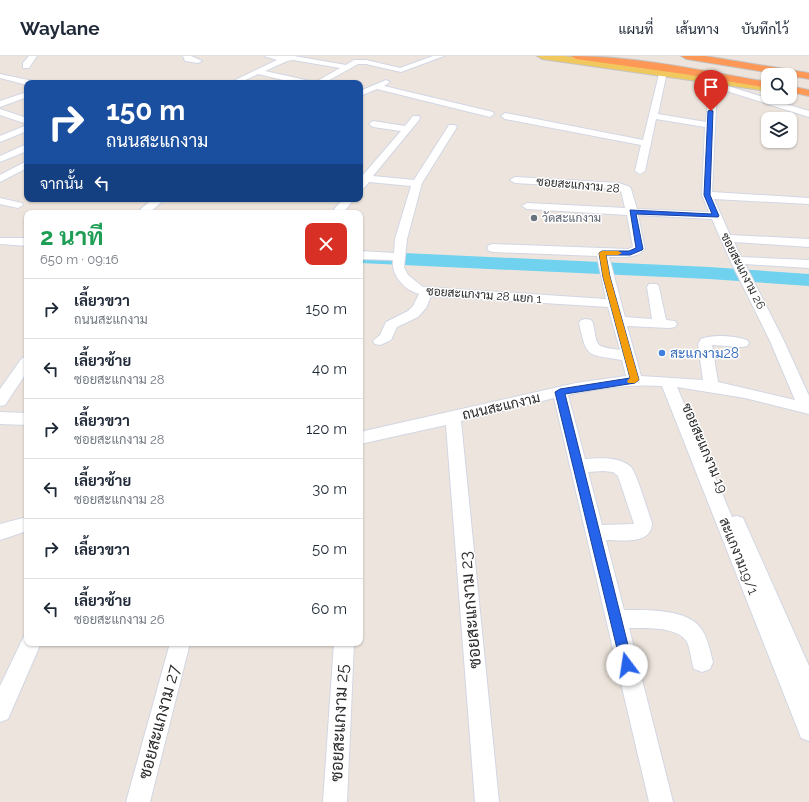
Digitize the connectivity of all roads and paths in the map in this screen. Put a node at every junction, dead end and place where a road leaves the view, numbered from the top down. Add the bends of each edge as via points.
1 (33, 56) edge
2 (188, 56) edge
3 (268, 56) edge
4 (440, 56) edge
5 (542, 56) edge
6 (576, 56) edge
7 (614, 56) edge
8 (650, 56) edge
9 (686, 56) edge
10 (291, 58) edge
11 (198, 61) dead end
12 (26, 66) dead end
13 (347, 67) junction
14 (258, 72) junction
15 (663, 72) junction
16 (761, 73) edge
17 (397, 75) junction
18 (0, 76) edge
19 (809, 76) edge
20 (11, 78) junction
21 (761, 79) edge
22 (797, 79) edge
23 (240, 80) edge
24 (294, 80) edge
25 (323, 80) edge
26 (24, 81) edge
27 (809, 81) edge
28 (0, 82) edge
29 (713, 82) junction
30 (761, 84) edge
31 (797, 85) edge
32 (377, 87) junction
33 (809, 87) edge
34 (761, 88) edge
35 (797, 91) edge
36 (761, 92) edge
37 (363, 93) edge
38 (809, 94) edge
39 (24, 95) edge
40 (752, 97) junction
41 (0, 104) edge
42 (0, 112) edge
43 (490, 114) dead end
44 (809, 114) edge
45 (505, 116) dead end
46 (654, 116) junction
47 (416, 118) dead end
48 (24, 119) edge
49 (373, 124) dead end
50 (710, 125) junction
51 (452, 126) dead end
52 (24, 129) edge
53 (407, 129) junction
54 (9, 135) junction
55 (0, 139) edge
56 (24, 140) edge
57 (646, 143) junction
58 (24, 148) edge
59 (1, 159) dead end
60 (24, 166) edge
61 (640, 171) dead end
62 (3, 177) edge
63 (20, 178) dead end
64 (363, 180) edge
65 (515, 180) dead end
66 (363, 181) edge
67 (417, 183) junction
68 (707, 195) junction
69 (0, 201) edge
70 (20, 201) dead end
71 (809, 201) edge
72 (156, 202) edge
73 (346, 202) edge
74 (527, 206) dead end
75 (146, 210) edge
76 (339, 210) edge
77 (632, 212) junction
78 (716, 216) junction
79 (726, 238) junction
80 (0, 241) edge
81 (24, 242) edge
82 (809, 243) edge
83 (493, 248) dead end
84 (363, 255) edge
85 (398, 261) junction
86 (809, 264) edge
87 (604, 265) junction
88 (739, 265) junction
89 (653, 287) dead end
90 (426, 292) junction
91 (614, 303) junction
92 (618, 321) junction
93 (586, 323) dead end
94 (380, 341) dead end
95 (742, 343) dead end
96 (24, 352) edge
97 (628, 356) junction
98 (24, 365) edge
99 (635, 380) junction
100 (672, 382) junction
101 (0, 386) edge
102 (711, 387) junction
103 (560, 392) junction
104 (0, 401) edge
105 (808, 409) edge
106 (0, 418) edge
107 (453, 418) junction
108 (24, 419) edge
109 (363, 437) edge
110 (578, 466) junction
111 (24, 525) edge
112 (0, 532) edge
113 (595, 533) junction
114 (616, 619) junction
115 (30, 646) edge
116 (179, 646) edge
117 (344, 646) edge
118 (702, 662) dead end
119 (809, 691) edge
120 (0, 711) edge
121 (809, 730) edge
122 (138, 802) edge
123 (335, 802) edge
124 (487, 802) edge
125 (661, 802) edge

1 - 12 street
2 - 11 street via 188,59
3 - 10 street
4 - 17 street
5 - 15 main road
6 - 30 highway
7 - 21 highway
8 - 16 highway
9 - 19 highway
10 - 13 street
10 - 14 street
13 - 17 street via 361,61
13 - 25 street
14 - 23 street
14 - 24 street
15 - 29 main road
15 - 46 street
17 - 32 street
18 - 20 street
20 - 26 street
20 - 28 street
22 - 27 highway
29 - 34 main road
29 - 40 street
29 - 50 street, ซอยสะแกงาม 26
31 - 33 highway
32 - 37 street
32 - 43 street
35 - 38 highway
36 - 40 street
39 - 41 street
40 - 44 street
42 - 48 street
45 - 57 street
46 - 50 street
46 - 57 street
47 - 53 street
49 - 53 street
50 - 68 street, ซอยสะแกงาม 26
51 - 67 street
52 - 54 street
53 - 64 street
54 - 55 street
54 - 56 street
57 - 61 street
58 - 59 street
60 - 62 street
62 - 63 street
65 - 77 street, ซอยสะแกงาม 28 via 619,186 626,189
66 - 67 street
67 - 85 street via 401,239
68 - 71 street
68 - 78 street, ซอยสะแกงาม 26
69 - 70 street
72 - 75 street
73 - 76 street
74 - 77 street
77 - 78 street
77 - 87 street, ซอยสะแกงาม 28 via 640,249
78 - 79 street, ซอยสะแกงาม 26
79 - 82 street
79 - 88 street, ซอยสะแกงาม 26
80 - 81 street
83 - 87 street
84 - 85 street
85 - 90 street, ซอยสะแกงาม 28 แยก 1 via 405,281
86 - 88 street
87 - 91 street
88 - 105 street, ซอยสะแกงาม 26
89 - 92 street via 665,324
90 - 91 street, ซอยสะแกงาม 28 แยก 1
90 - 94 street via 419,308 413,314 391,325 386,337
91 - 92 street
92 - 97 street
93 - 97 street via 591,346 596,351
95 - 102 street via 712,340 706,342
96 - 101 street
97 - 99 street
98 - 104 street
99 - 100 street, ถนนสะแกงาม
99 - 103 street, ถนนสะแกงาม
100 - 102 street, ถนนสะแกงาม
100 - 119 street, ซอยสะแกงาม 19
100 - 121 street, สะแกงาม19/1 via 675,403
102 - 105 street, ถนนสะแกงาม
103 - 107 street, ถนนสะแกงาม
103 - 110 street
106 - 108 street
107 - 109 street, ถนนสะแกงาม
107 - 124 street, ซอยสะแกงาม 23
110 - 113 street
110 - 113 street via 610,466 622,469 644,523 638,532
111 - 112 street
113 - 114 street
114 - 118 street via 672,621 686,628 694,635
114 - 125 street
115 - 120 street
116 - 122 street, ซอยสะแกงาม 27
117 - 123 street, ซอยสะแกงาม 25

